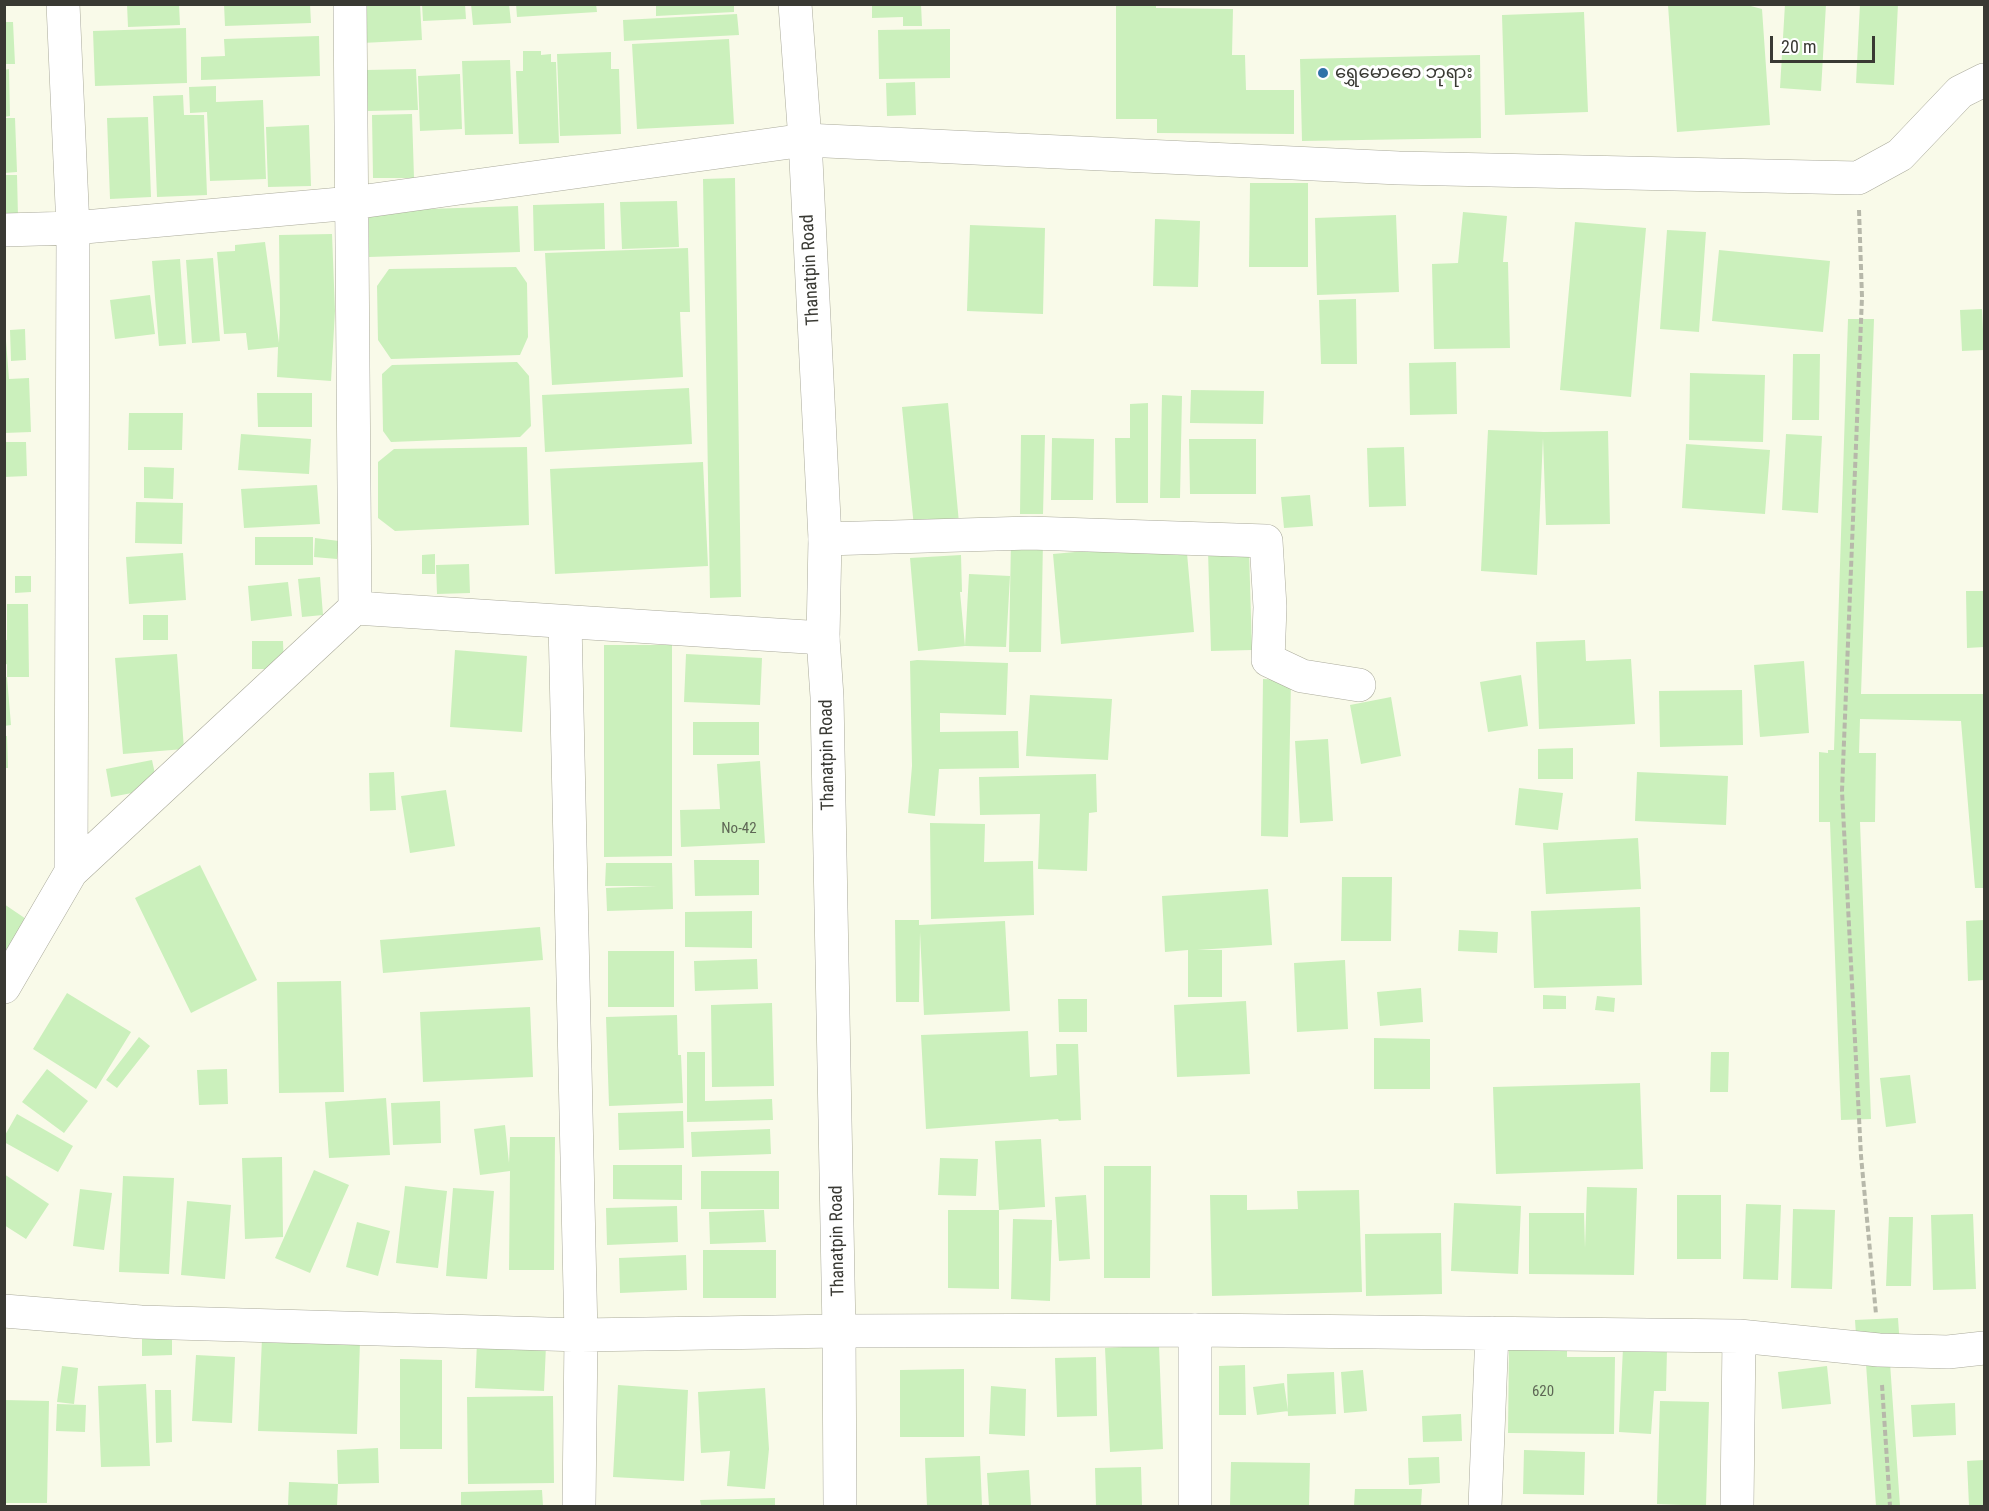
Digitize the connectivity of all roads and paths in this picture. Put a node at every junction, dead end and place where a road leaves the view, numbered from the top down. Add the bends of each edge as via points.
1 (63, 4) edge
2 (350, 4) edge
3 (795, 4) edge
4 (1984, 80) edge
5 (805, 140) junction
6 (1858, 178) junction
7 (352, 203) junction
8 (73, 228) junction
9 (4, 230) edge
10 (825, 539) junction
11 (355, 608) junction
12 (565, 622) junction
13 (823, 638) junction
14 (1359, 685) dead end
15 (71, 872) junction
16 (4, 987) edge
17 (4, 1311) edge
18 (1195, 1330) junction
19 (839, 1331) junction
20 (1492, 1333) junction
21 (581, 1335) junction
22 (1739, 1336) junction
23 (1984, 1348) edge
24 (1879, 1350) junction
25 (579, 1506) edge
26 (840, 1506) edge
27 (1195, 1506) edge
28 (1485, 1506) edge
29 (1737, 1506) edge
30 (1890, 1506) edge

1 - 8 street
2 - 7 street
3 - 5 street, Thanatpin Road
4 - 6 street via 1960,92 1900,155
5 - 6 street via 1400,168
5 - 7 street
5 - 10 street, Thanatpin Road
6 - 24 path via 1862,297 1842,791 1861,1156
7 - 8 street
7 - 11 street
8 - 9 street
8 - 15 street
10 - 13 street, Thanatpin Road
10 - 14 street via 1030,533 1266,541 1268,660 1302,676
11 - 12 street
11 - 15 street
12 - 13 street
12 - 21 street
13 - 19 street, Thanatpin Road
15 - 16 street
17 - 21 street via 141,1323
18 - 19 street
18 - 20 street
18 - 27 street
19 - 21 street
19 - 26 street, Thanatpin Road
20 - 22 street
20 - 28 street
21 - 25 street
22 - 24 street
22 - 29 street
23 - 24 street via 1948,1352
24 - 30 path

